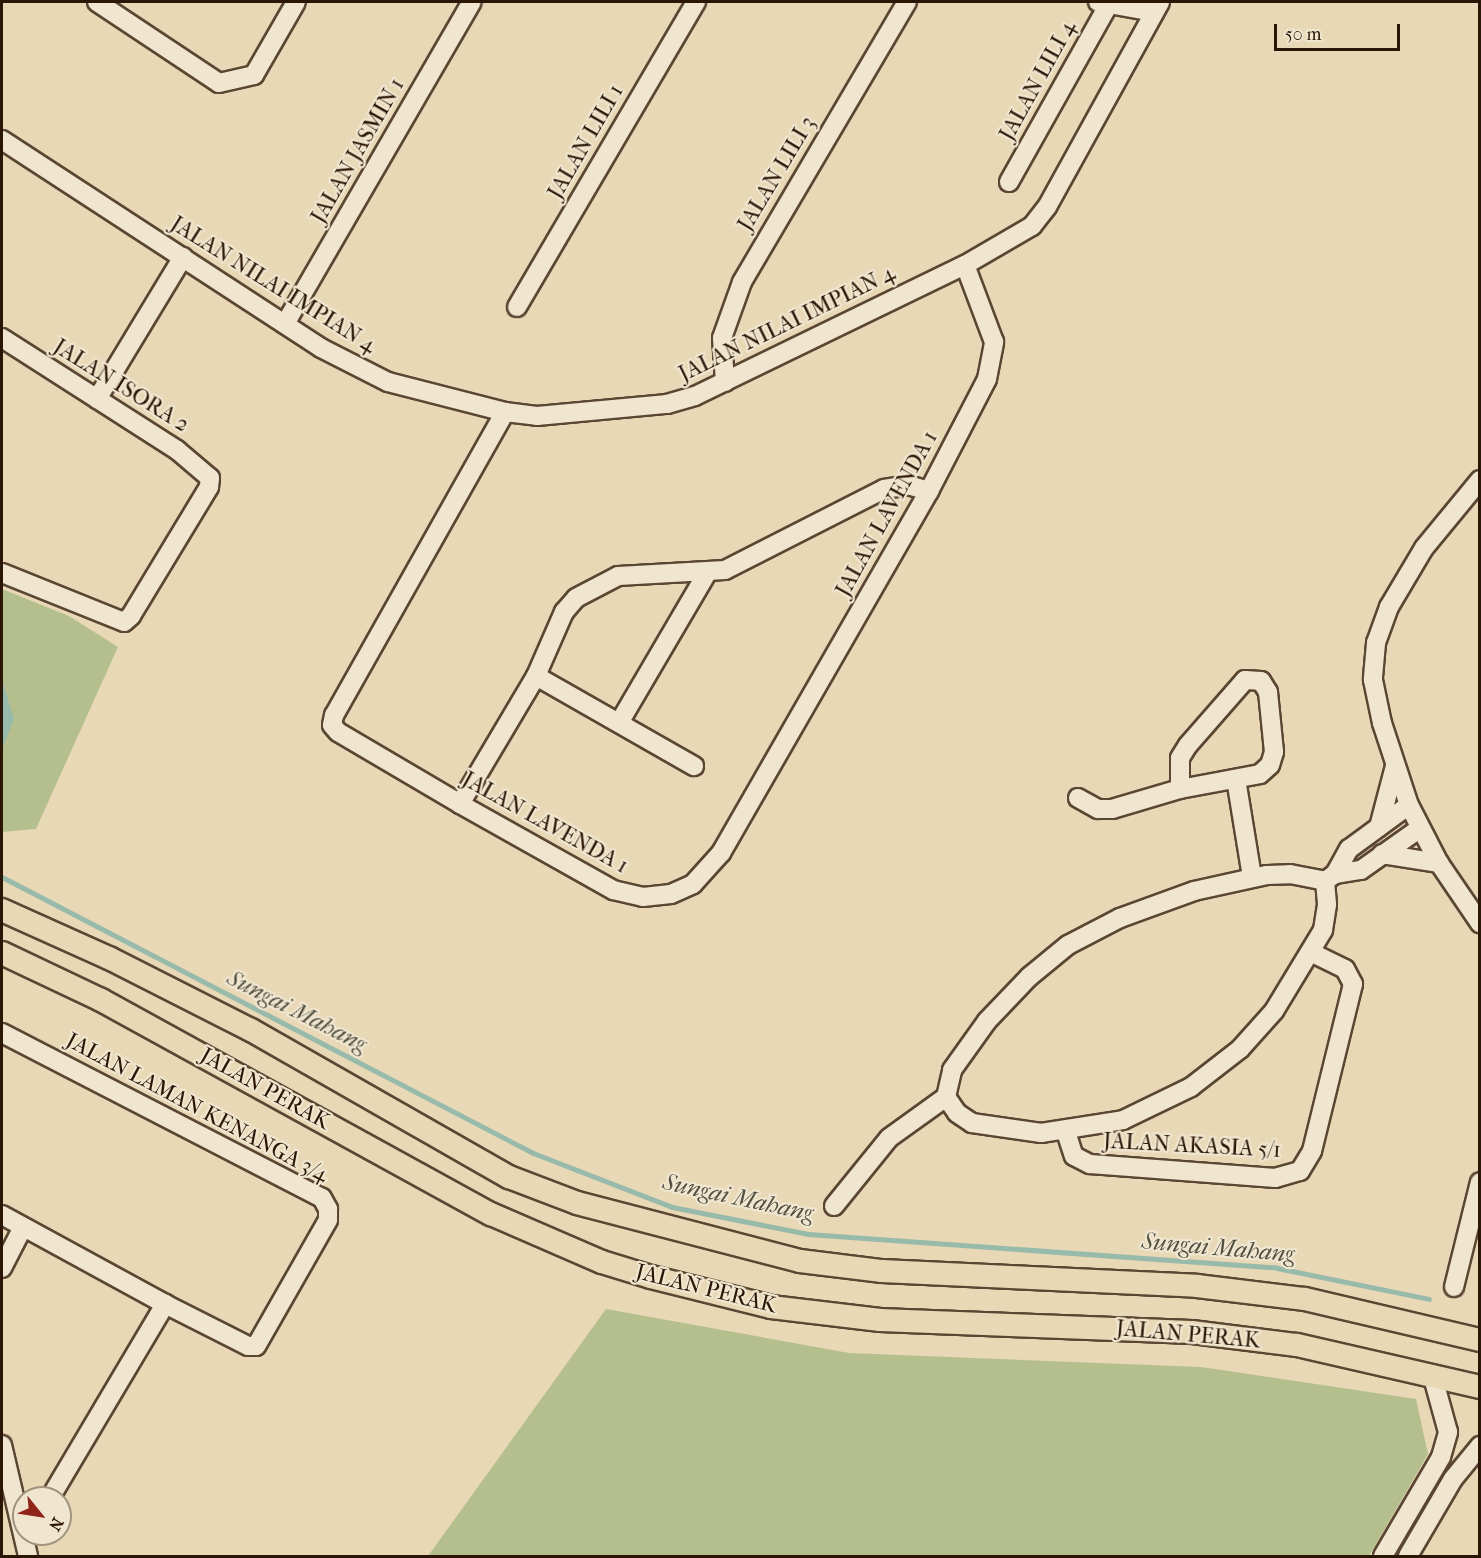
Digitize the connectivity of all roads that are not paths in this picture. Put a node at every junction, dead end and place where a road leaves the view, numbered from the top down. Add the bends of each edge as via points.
1 (97, 2) edge
2 (296, 2) edge
3 (472, 2) edge
4 (696, 2) edge
5 (907, 2) edge
6 (1104, 3) edge
7 (1157, 7) edge
8 (2, 140) edge
9 (1009, 182) dead end
10 (183, 257) junction
11 (965, 265) junction
12 (517, 307) dead end
13 (285, 324) junction
14 (2, 338) edge
15 (725, 382) junction
16 (97, 399) junction
17 (505, 412) junction
18 (1479, 480) edge
19 (929, 490) junction
20 (2, 573) edge
21 (707, 573) junction
22 (536, 676) junction
23 (619, 723) junction
24 (694, 766) dead end
25 (1395, 766) junction
26 (1236, 779) junction
27 (1180, 789) junction
28 (1078, 798) dead end
29 (460, 804) junction
30 (1409, 805) junction
31 (1379, 827) junction
32 (1420, 828) junction
33 (1382, 854) junction
34 (1439, 863) junction
35 (1252, 877) junction
36 (1330, 878) junction
37 (2, 910) edge
38 (1479, 923) edge
39 (2, 953) edge
40 (1312, 953) junction
41 (2, 1033) edge
42 (946, 1097) junction
43 (1066, 1132) junction
44 (1479, 1182) edge
45 (834, 1206) dead end
46 (2, 1215) edge
47 (23, 1227) junction
48 (2, 1268) edge
49 (1454, 1287) dead end
50 (165, 1304) junction
51 (1479, 1340) edge
52 (1432, 1374) junction
53 (1479, 1387) edge
54 (2, 1445) edge
55 (1479, 1446) edge
56 (57, 1486) edge
57 (28, 1557) edge
58 (1383, 1557) edge
59 (1408, 1557) edge

1 - 2 street via 219,83 254,75
3 - 13 street, JALAN JASMIN 1
4 - 12 street, JALAN LILI 1
5 - 15 street, JALAN LILI 3 via 742,282 722,338
6 - 7 street
6 - 9 street, JALAN LILI 4
7 - 11 street, JALAN NILAI IMPIAN 4 via 1043,216
8 - 10 street, JALAN NILAI IMPIAN 4
10 - 13 street, JALAN NILAI IMPIAN 4
10 - 16 street
11 - 15 street, JALAN NILAI IMPIAN 4
11 - 19 street, JALAN LAVENDA 1 via 991,327 993,358 975,403
13 - 17 street, JALAN NILAI IMPIAN 4 via 342,361 388,382
14 - 16 street, JALAN ISORA 2
15 - 17 street, JALAN NILAI IMPIAN 4 via 667,404 552,416
16 - 20 street, JALAN ISORA 2 via 177,450 210,478 197,507 124,622
17 - 29 street, JALAN LAVENDA 1 via 332,719 338,732
18 - 25 street via 1413,565 1380,628 1373,680
19 - 21 street via 908,485 884,489 749,559
19 - 29 street, JALAN LAVENDA 1 via 721,853 693,884 661,896 620,894
21 - 22 street via 618,576 576,598 564,612
21 - 23 street
22 - 23 street
22 - 29 street
23 - 24 street
25 - 30 street
25 - 31 street
26 - 27 street
26 - 27 street via 1265,771 1274,752 1268,692 1256,678 1240,685 1188,746 1180,758
26 - 35 street
27 - 28 street via 1112,809 1098,809
30 - 31 street
30 - 32 street
31 - 36 street via 1346,852
32 - 33 street
32 - 34 street
33 - 34 street
33 - 36 street via 1356,872
34 - 38 street
35 - 36 street via 1290,874
35 - 42 street via 1194,891 1120,918 1068,945 1029,977 987,1021 952,1070
36 - 40 street via 1326,917
37 - 51 main road, JALAN PERAK via 109,958 251,1030 509,1177 577,1203 800,1261 894,1272 1197,1286 1305,1299
39 - 52 main road, JALAN PERAK via 131,1016 491,1214 602,1262 651,1277 782,1308 950,1324 1192,1332 1297,1345
40 - 43 street via 1259,1031 1219,1068 1167,1101 1123,1120
40 - 43 street, JALAN AKASIA 5/1 via 1346,969 1353,984 1312,1151 1300,1171 1275,1178 1090,1164 1074,1156
41 - 50 street, JALAN LAMAN KENANGA 3/4 via 322,1198 328,1220 256,1346 248,1346
42 - 43 street via 957,1113 972,1122 1041,1133
42 - 45 street via 889,1138
44 - 49 street
46 - 47 street
47 - 48 street
47 - 50 street
50 - 56 street
52 - 53 main road, JALAN PERAK
52 - 58 street via 1448,1432 1441,1457
54 - 57 street
55 - 59 street via 1453,1479

